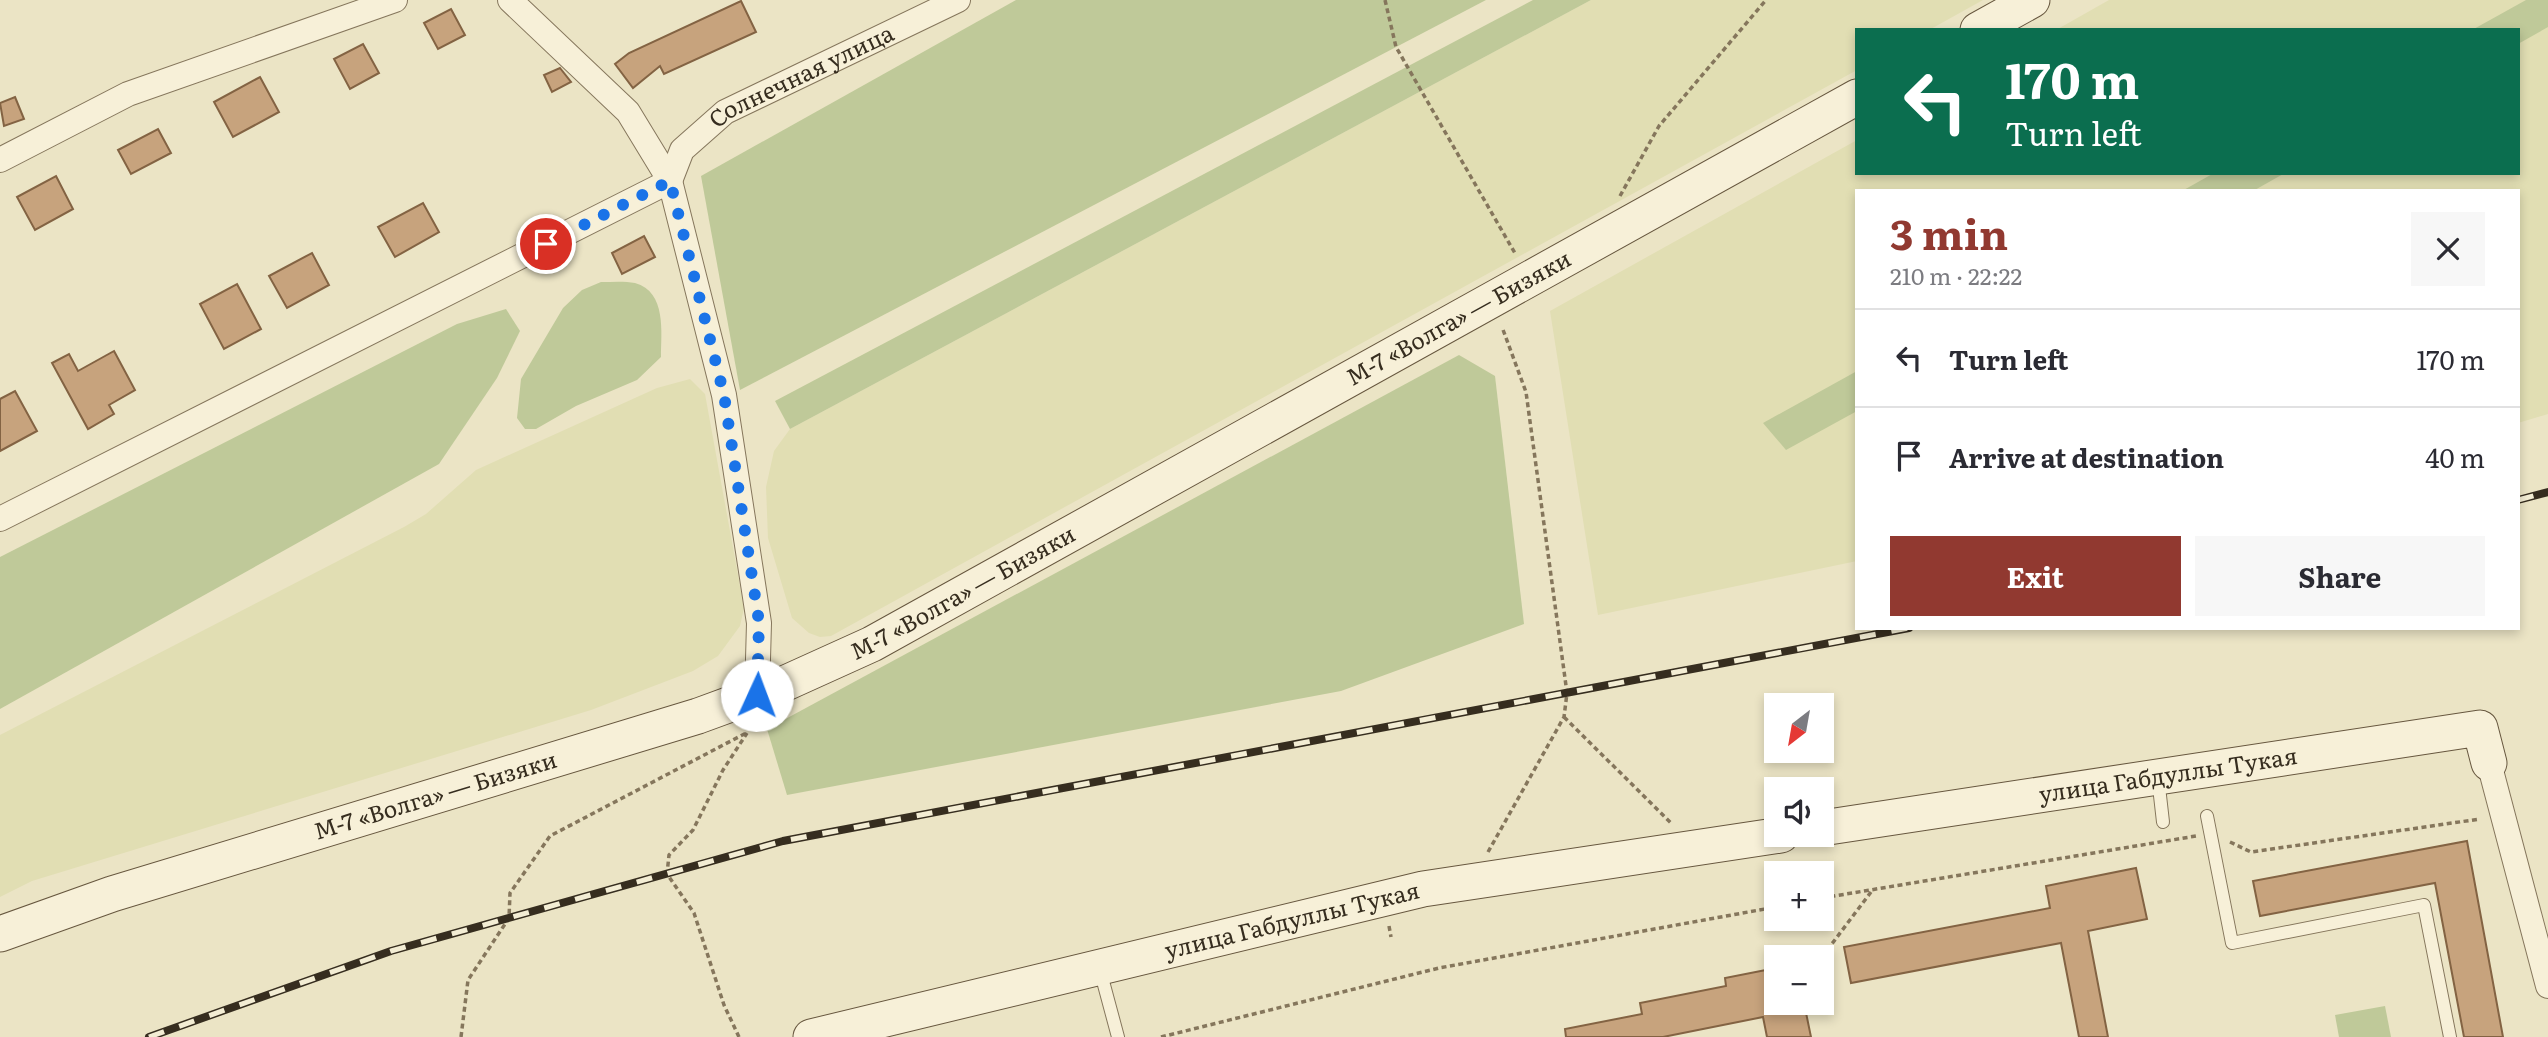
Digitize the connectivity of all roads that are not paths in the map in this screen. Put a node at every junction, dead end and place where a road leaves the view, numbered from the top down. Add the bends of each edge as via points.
1 (395, 0) edge
2 (510, 0) edge
3 (958, 0) edge
4 (2032, 0) edge
5 (1982, 28) edge
6 (1855, 98) edge
7 (0, 160) edge
8 (670, 181) junction
9 (0, 519) edge
10 (747, 709) junction
11 (2489, 763) joint
12 (2158, 777) junction
13 (2207, 816) dead end
14 (2162, 822) dead end
15 (1834, 826) edge
16 (1764, 838) edge
17 (0, 934) edge
18 (1100, 967) junction
19 (2548, 986) edge
20 (811, 1037) edge
21 (1118, 1037) edge
22 (2450, 1037) edge

1 - 7 street via 128,94
2 - 8 street via 628,111
3 - 8 street, Солнечная улица via 725,112 682,150
4 - 5 main road
6 - 10 main road, М-7 «Волга» — Бизяки
8 - 9 street
8 - 10 street via 724,395 759,622
10 - 17 main road, М-7 «Волга» — Бизяки via 112,894
11 - 12 main road, улица Габдуллы Тукая via 2480,728
11 - 19 street
12 - 14 lane
12 - 15 main road, улица Габдуллы Тукая
13 - 22 lane via 2232,943 2424,905
16 - 18 main road, улица Габдуллы Тукая via 1423,889
18 - 20 main road, улица Габдуллы Тукая
18 - 21 lane

